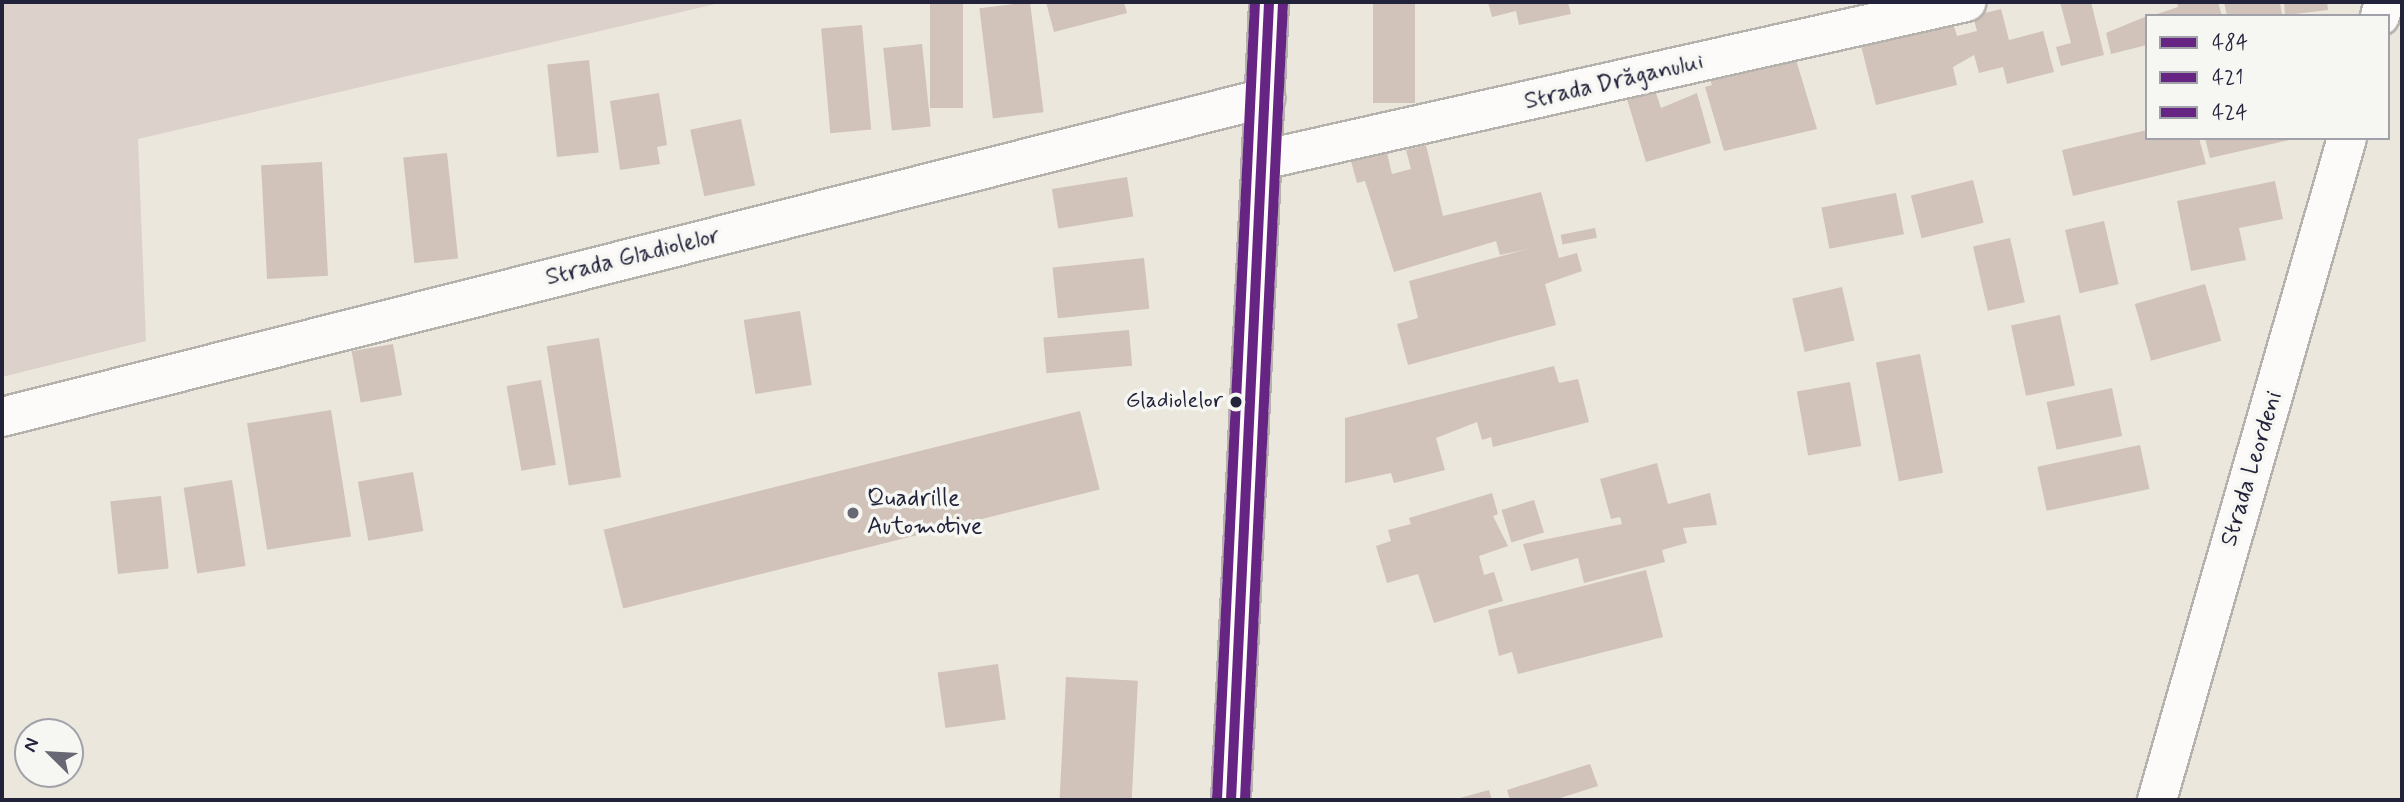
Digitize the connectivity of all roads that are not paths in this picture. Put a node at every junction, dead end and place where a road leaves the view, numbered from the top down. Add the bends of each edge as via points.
1 (1269, 2) edge
2 (1966, 2) edge
3 (1265, 97) junction
4 (2346, 140) edge
5 (1262, 160) junction
6 (2, 417) edge
7 (1231, 800) edge
8 (2157, 800) edge

1 - 3 street
2 - 5 street, Strada Drăganului
3 - 5 street
3 - 6 street, Strada Gladiolelor
4 - 8 street, Strada Leordeni
5 - 7 street

